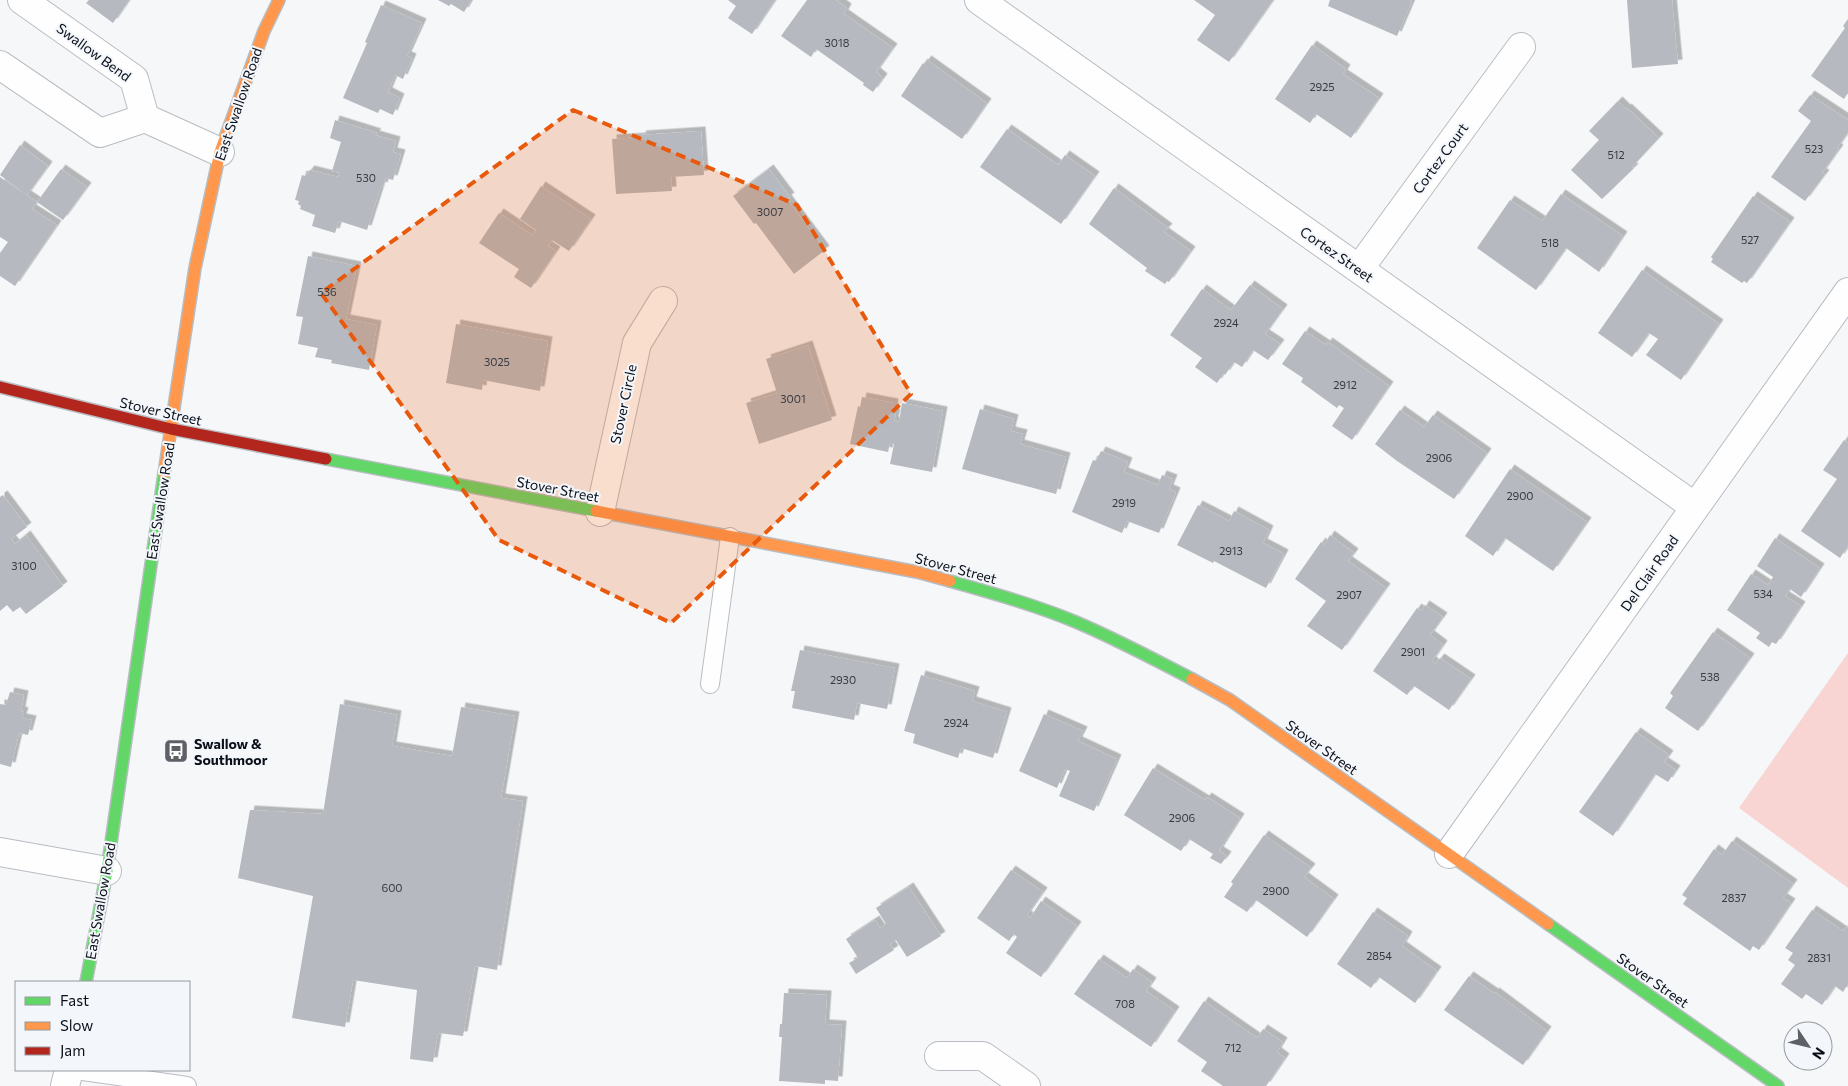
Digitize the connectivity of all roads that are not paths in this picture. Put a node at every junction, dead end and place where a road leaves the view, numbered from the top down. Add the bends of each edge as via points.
1 (22, 0) edge
2 (279, 0) edge
3 (979, 0) edge
4 (1521, 47) dead end
5 (0, 64) edge
6 (145, 118) junction
7 (220, 152) junction
8 (1359, 269) junction
9 (1848, 292) edge
10 (663, 302) dead end
11 (0, 387) edge
12 (171, 429) junction
13 (1695, 507) junction
14 (600, 512) junction
15 (730, 537) junction
16 (710, 684) dead end
17 (0, 852) edge
18 (1449, 854) junction
19 (107, 871) junction
20 (86, 981) edge
21 (939, 1056) dead end
22 (69, 1071) edge
23 (83, 1071) edge
24 (65, 1086) edge
25 (187, 1086) edge
26 (1026, 1086) edge
27 (1778, 1086) edge

1 - 6 street, Swallow Bend via 134,79
2 - 7 street, East Swallow Road via 264,31
3 - 8 street, Cortez Street
4 - 8 street, Cortez Court
5 - 6 street via 100,133
6 - 7 street
7 - 12 street, East Swallow Road via 195,268
8 - 13 street, Cortez Street
9 - 13 street, Del Clair Road
10 - 14 street, Stover Circle via 637,343
11 - 12 street, Stover Street
12 - 14 street, Stover Street
12 - 19 street, East Swallow Road
13 - 18 street, Del Clair Road
14 - 15 street, Stover Street
15 - 16 lane
15 - 18 street, Stover Street via 916,572 986,591 1053,613 1151,656 1230,700
17 - 19 street
18 - 27 street, Stover Street
19 - 20 street, East Swallow Road
21 - 26 street via 984,1056
22 - 24 street
23 - 25 lane

